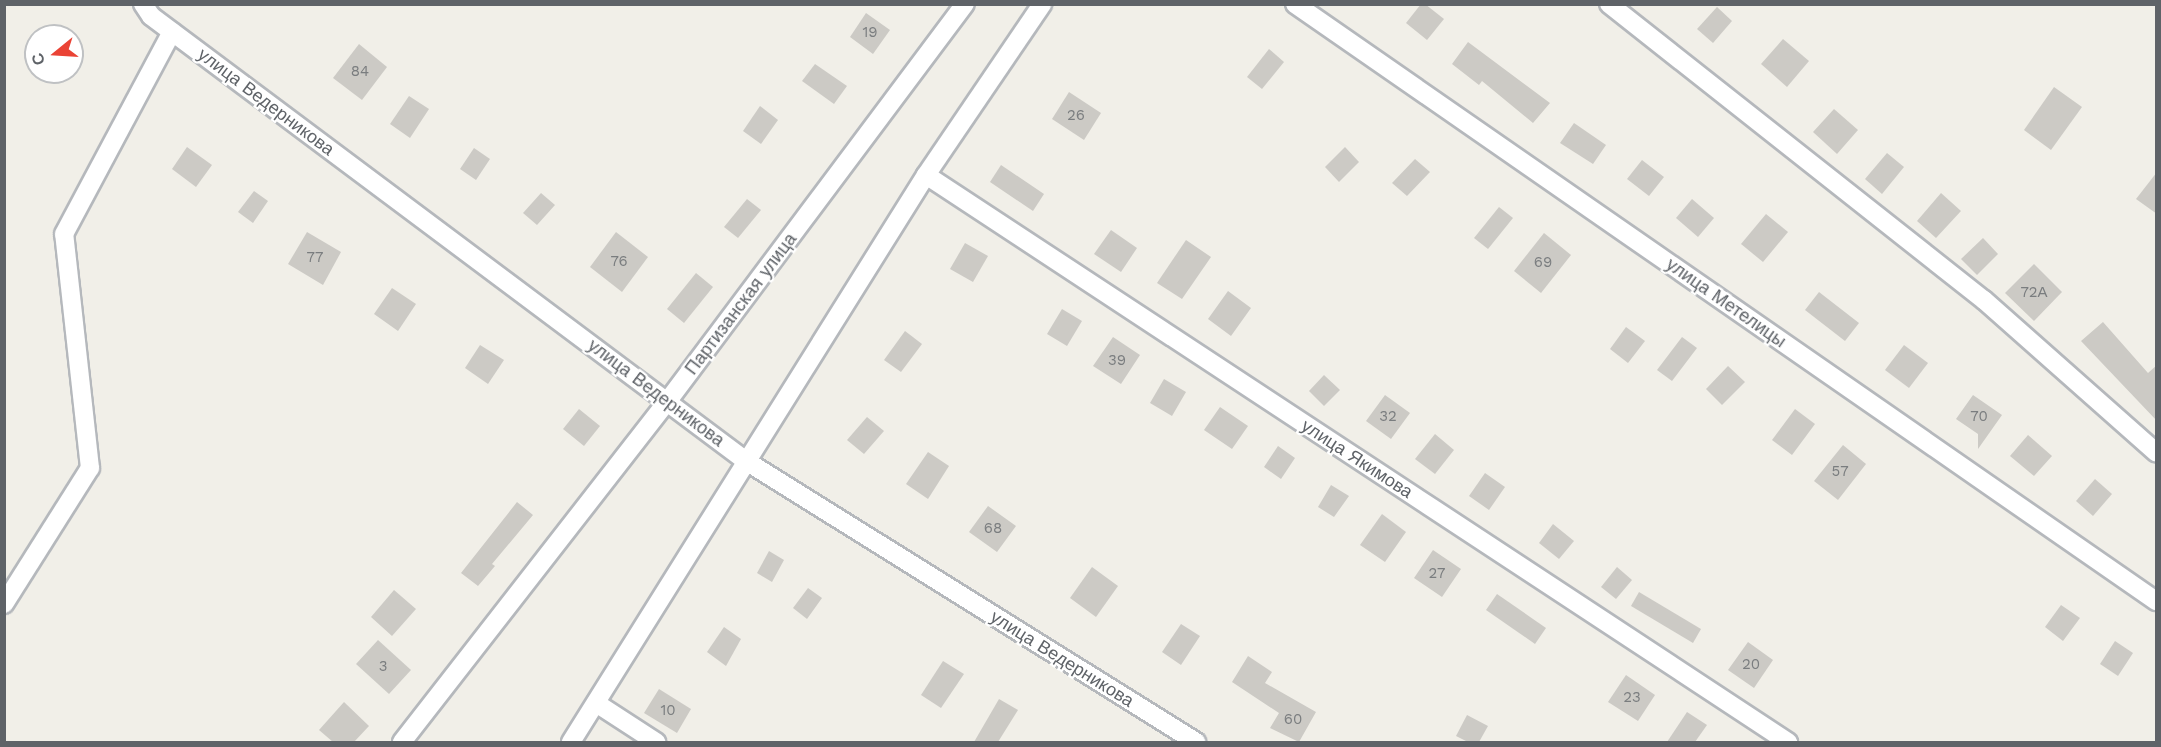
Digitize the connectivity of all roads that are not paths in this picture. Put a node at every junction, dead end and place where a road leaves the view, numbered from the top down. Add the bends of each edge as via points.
1 (143, 4) edge
2 (965, 4) edge
3 (1042, 4) edge
4 (1294, 4) edge
5 (1609, 4) edge
6 (172, 32) junction
7 (926, 175) junction
8 (667, 402) junction
9 (2157, 452) edge
10 (746, 461) junction
11 (2157, 602) edge
12 (4, 604) edge
13 (596, 703) junction
14 (402, 742) edge
15 (571, 742) edge
16 (656, 742) edge
17 (1196, 742) edge
18 (1788, 742) edge

1 - 6 street, улица Ведерникова via 151,16
2 - 8 street, Партизанская улица
3 - 7 street
4 - 11 street, улица Метелицы
5 - 9 street via 1984,300
6 - 8 street, улица Ведерникова
6 - 12 street via 64,234 90,468
7 - 10 street
7 - 18 street, улица Якимова
8 - 10 street, улица Ведерникова
8 - 14 street, Партизанская улица
10 - 13 street
10 - 17 street, улица Ведерникова
13 - 15 street
13 - 16 street

